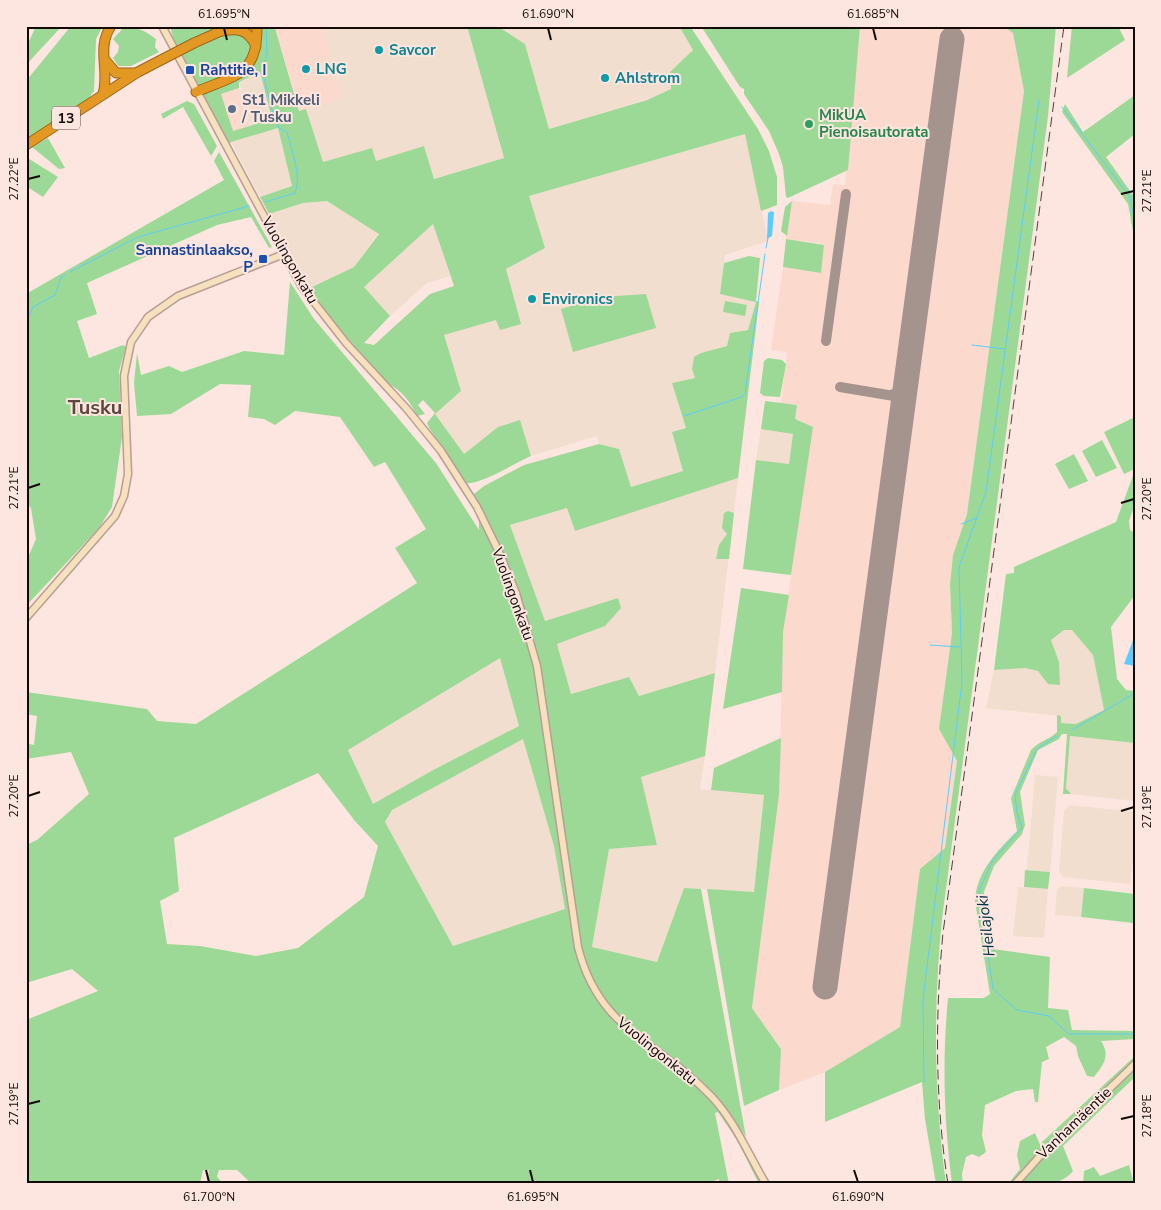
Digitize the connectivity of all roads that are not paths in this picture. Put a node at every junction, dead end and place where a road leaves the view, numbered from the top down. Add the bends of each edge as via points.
1 (110, 26) edge
2 (231, 26) edge
3 (256, 26) edge
4 (163, 27) edge
5 (217, 32) junction
6 (256, 48) junction
7 (104, 57) junction
8 (138, 72) junction
9 (196, 92) junction
10 (103, 94) junction
11 (28, 144) edge
12 (284, 254) junction
13 (26, 618) edge
14 (1135, 1064) edge
15 (766, 1184) edge
16 (1015, 1184) edge

1 - 7 highway via 104,38
2 - 5 highway, 13
3 - 6 highway
4 - 9 street, Vuolingonkatu
5 - 6 highway via 242,30 249,34
5 - 8 highway, 13, bridge
6 - 9 highway via 254,58 245,69
7 - 8 highway via 116,73
7 - 10 highway via 106,81
8 - 10 highway, 13
9 - 12 street, Vuolingonkatu
10 - 11 highway, 13
12 - 13 street via 178,296 148,317 131,342 124,376 128,474 124,496 115,516
12 - 15 street, Vuolingonkatu via 323,316 441,451 477,507 509,575 537,666 578,947 592,985 620,1023 714,1099 744,1140
14 - 16 street, Vanhamäentie

